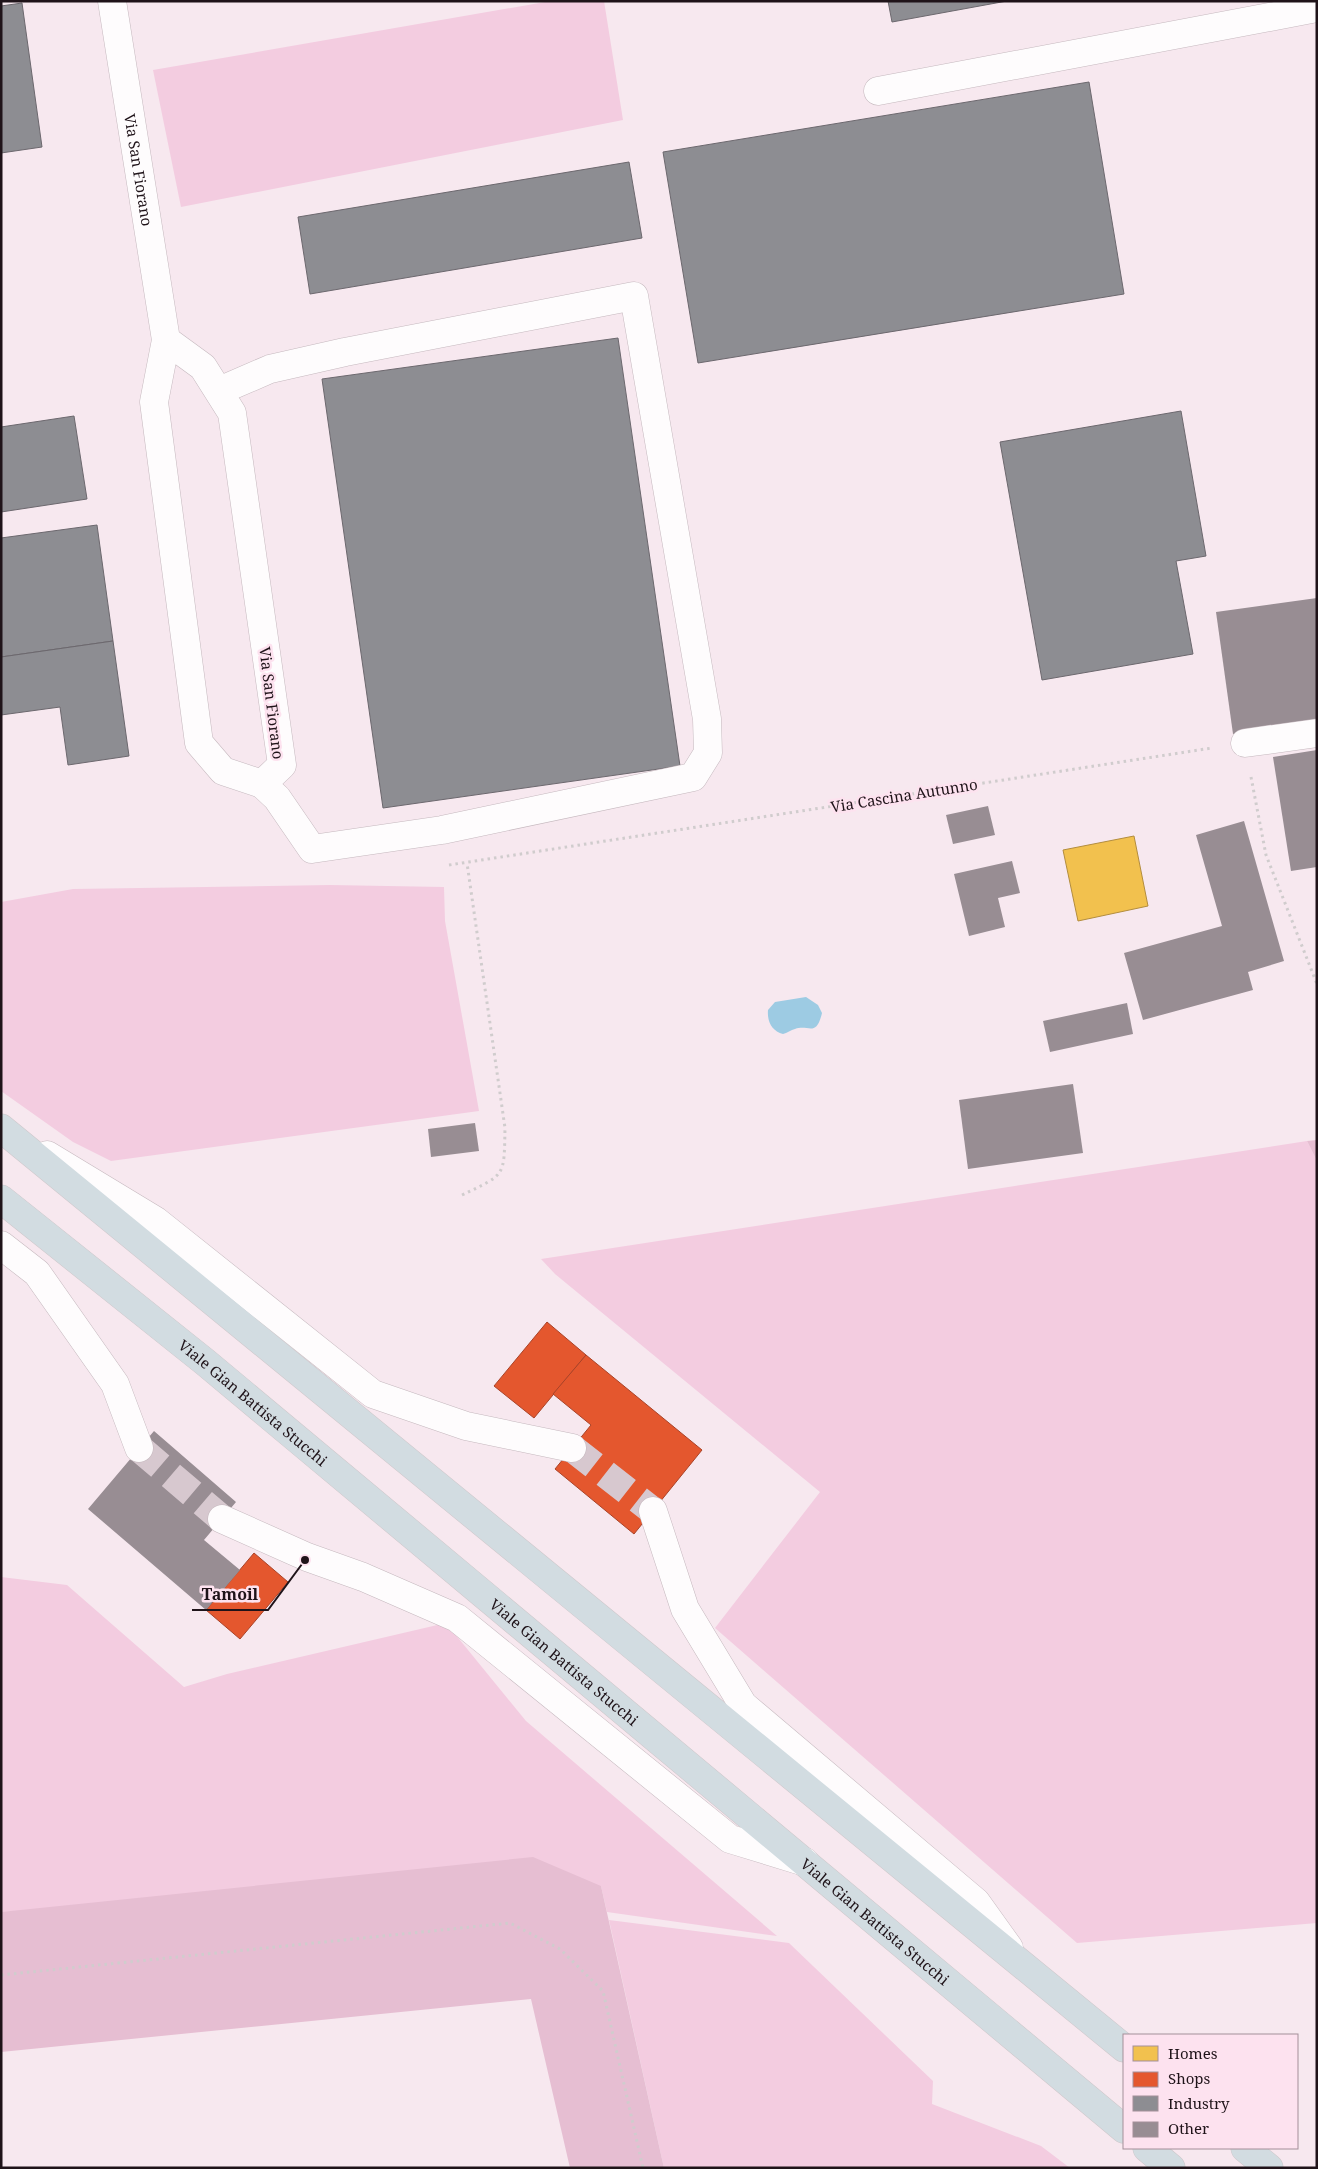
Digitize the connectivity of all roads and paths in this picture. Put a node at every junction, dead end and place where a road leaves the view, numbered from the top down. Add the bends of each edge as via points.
1 (112, 1) edge
2 (1317, 8) edge
3 (878, 91) dead end
4 (166, 340) junction
5 (219, 391) junction
6 (1317, 733) edge
7 (1245, 743) junction
8 (262, 784) junction
9 (466, 863) junction
10 (441, 864) dead end
11 (1317, 984) edge
12 (1, 1127) edge
13 (462, 1195) dead end
14 (1, 1199) edge
15 (1, 1245) edge
16 (140, 1448) tunnel mouth
17 (572, 1448) tunnel mouth
18 (653, 1511) tunnel mouth
19 (222, 1519) tunnel mouth
20 (805, 1862) junction
21 (1017, 1960) junction
22 (1, 1975) edge
23 (1123, 2047) edge
24 (1123, 2128) edge
25 (1148, 2149) edge
26 (1246, 2149) edge
27 (643, 2168) edge
28 (1171, 2168) edge
29 (1270, 2168) edge

1 - 4 street, Via San Fiorano
2 - 3 street
4 - 5 street, Via San Fiorano via 203,367
4 - 8 street, Via San Fiorano via 154,402 199,743 224,770
5 - 8 street, Via San Fiorano via 232,413 282,765
5 - 8 street via 270,370 345,352 634,296 707,719 708,753 693,777 442,830 312,850 277,798
6 - 7 street
7 - 9 path, Via Cascina Autunno
7 - 11 path via 1266,855
9 - 10 path, Via Cascina Autunno
9 - 13 path via 505,1128 504,1164 497,1178
12 - 17 street via 156,1221 373,1394 466,1426
12 - 21 highway
14 - 20 highway, Viale Gian Battista Stucchi via 205,1362
15 - 16 street via 37,1273 115,1384
18 - 21 street via 685,1609 743,1705 976,1902
19 - 20 street via 458,1618 730,1839
20 - 24 highway, Viale Gian Battista Stucchi
21 - 23 highway
22 - 27 path via 510,1923 560,1949 603,1992
25 - 28 highway
26 - 29 highway

